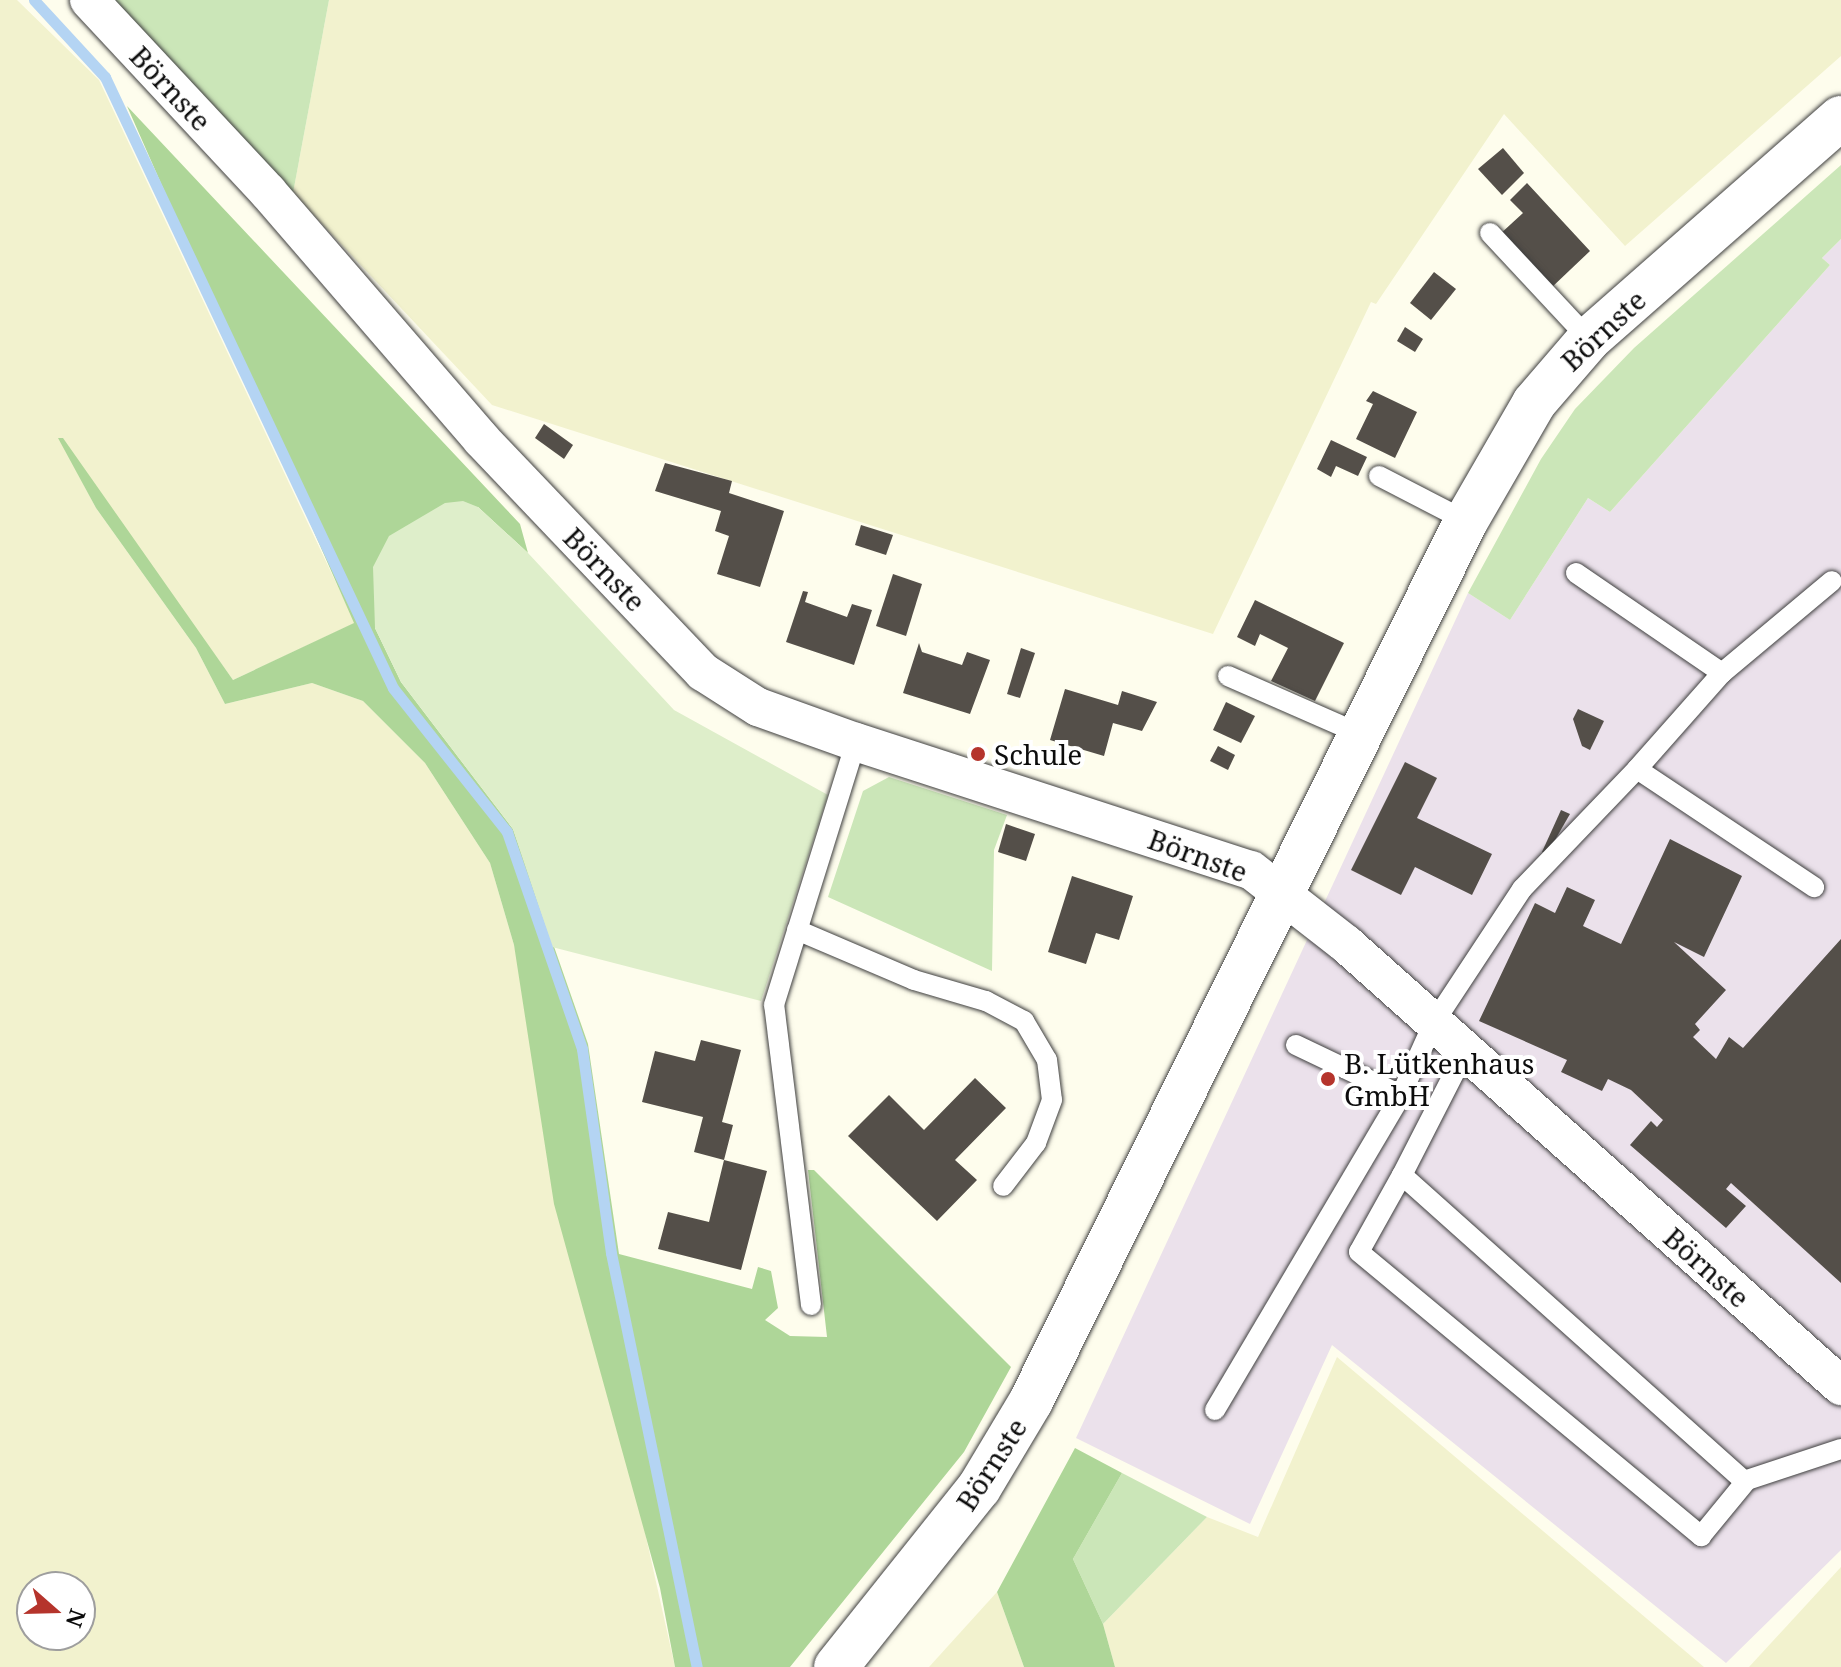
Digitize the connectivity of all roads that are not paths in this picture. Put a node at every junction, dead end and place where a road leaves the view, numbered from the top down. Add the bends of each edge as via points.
1 (89, 0) edge
2 (1841, 118) edge
3 (1490, 233) dead end
4 (1589, 339) junction
5 (1379, 476) dead end
6 (1466, 521) junction
7 (1576, 573) dead end
8 (1832, 581) dead end
9 (1722, 673) junction
10 (1228, 676) dead end
11 (1360, 734) junction
12 (856, 742) junction
13 (1637, 769) junction
14 (1814, 887) dead end
15 (1283, 896) junction
16 (797, 930) junction
17 (1433, 1024) junction
18 (1296, 1045) dead end
19 (1465, 1052) junction
20 (1401, 1095) junction
21 (1402, 1175) junction
22 (1003, 1186) dead end
23 (811, 1305) dead end
24 (1841, 1386) edge
25 (1215, 1410) dead end
26 (1841, 1449) edge
27 (1747, 1480) junction
28 (836, 1667) edge

1 - 12 street, Börnste via 268,192 481,439 703,672 758,707
2 - 4 street, Börnste
3 - 4 lane
4 - 6 street, Börnste via 1534,403
5 - 6 lane
6 - 11 street, Börnste
7 - 9 lane
8 - 9 lane
9 - 13 lane
10 - 11 lane
11 - 15 street, Börnste
12 - 15 street, Börnste via 1251,870
12 - 16 lane
13 - 14 lane
13 - 17 lane via 1522,889
15 - 17 street, Börnste via 1346,944
15 - 28 street, Börnste via 1031,1401 979,1488
16 - 22 lane via 914,980 986,1001 1024,1021 1047,1060 1052,1100 1036,1143
16 - 23 lane via 774,1005
17 - 19 street, Börnste
17 - 20 lane
18 - 20 lane
19 - 21 lane
19 - 24 street, Börnste
20 - 25 lane
21 - 27 lane
21 - 27 lane via 1359,1252 1701,1536
26 - 27 lane

